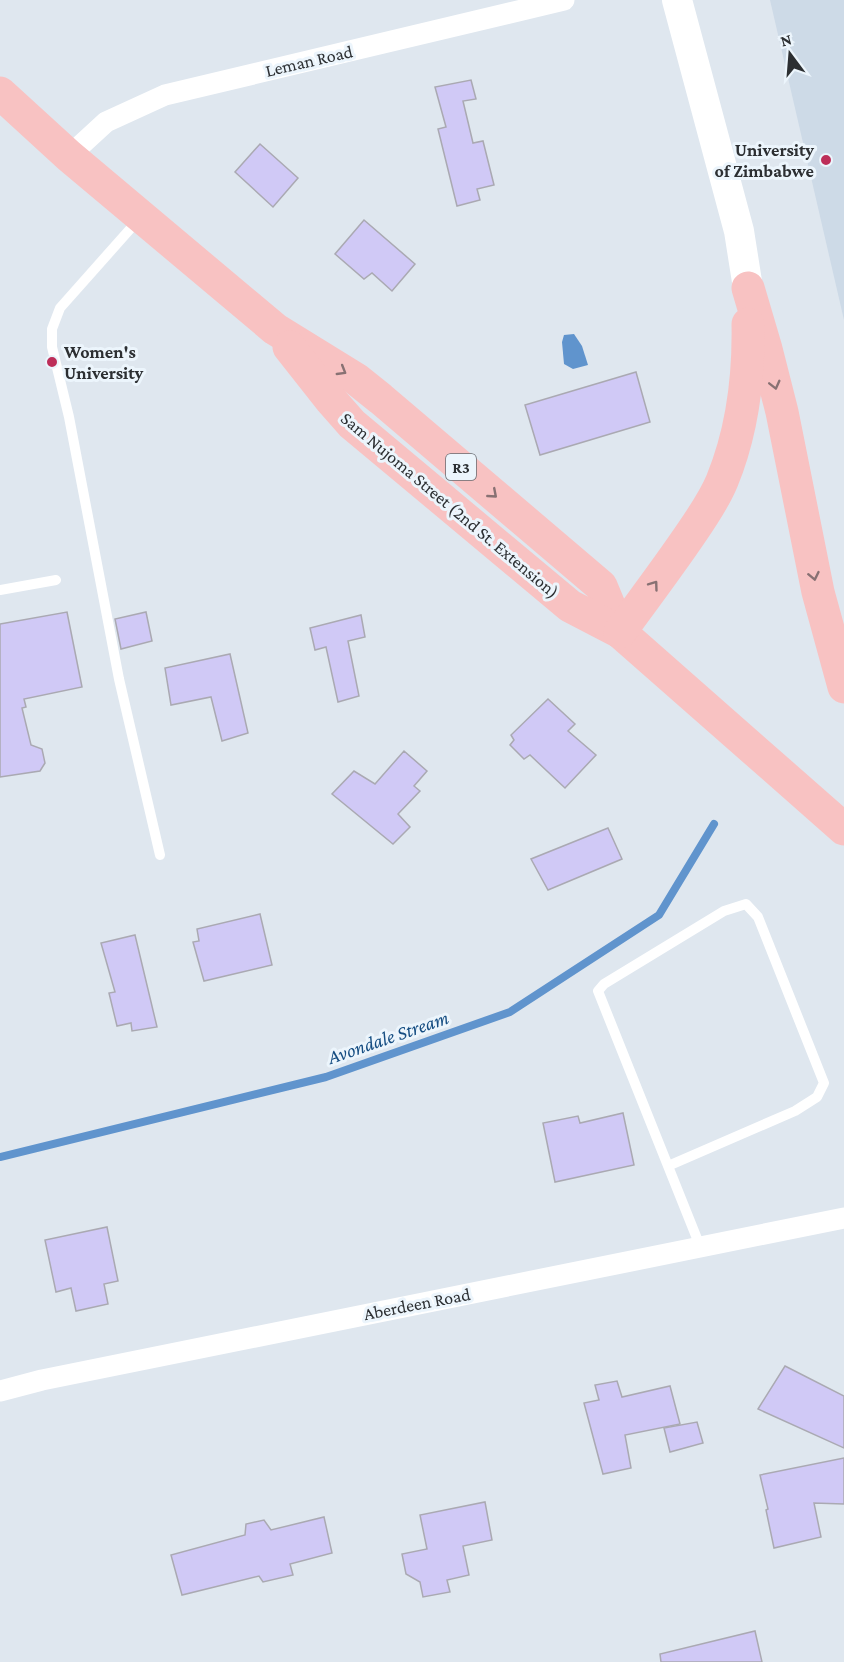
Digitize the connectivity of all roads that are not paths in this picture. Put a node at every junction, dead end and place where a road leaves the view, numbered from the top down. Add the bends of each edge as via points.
1 (564, 0) edge
2 (677, 0) edge
3 (0, 93) edge
4 (69, 156) junction
5 (141, 216) junction
6 (748, 288) junction
7 (56, 580) dead end
8 (0, 590) edge
9 (620, 632) junction
10 (844, 687) edge
11 (844, 830) edge
12 (160, 855) dead end
13 (668, 1166) junction
14 (841, 1219) edge
15 (700, 1246) junction
16 (0, 1391) edge

1 - 4 street, Leman Road via 165,95 106,122
2 - 6 street via 739,231
3 - 4 highway, Sam Nujoma Street (2nd St. Extension) / R3
4 - 5 highway, Sam Nujoma Street (2nd St. Extension) / R3
5 - 9 highway, Sam Nujoma Street (2nd St. Extension) / R3 via 275,329 381,399 601,586
5 - 12 lane via 60,308 52,328 52,347 119,679
9 -> 6 highway via 680,551 722,482 745,401
6 -> 10 highway via 782,412 818,592
7 - 8 lane
9 - 11 highway, Sam Nujoma Street (2nd St. Extension) / R3
13 - 13 lane via 598,992 604,984 724,911 746,904 758,916 824,1083 817,1097 795,1111
13 - 15 lane
14 - 15 street, Aberdeen Road
15 - 16 street, Aberdeen Road

